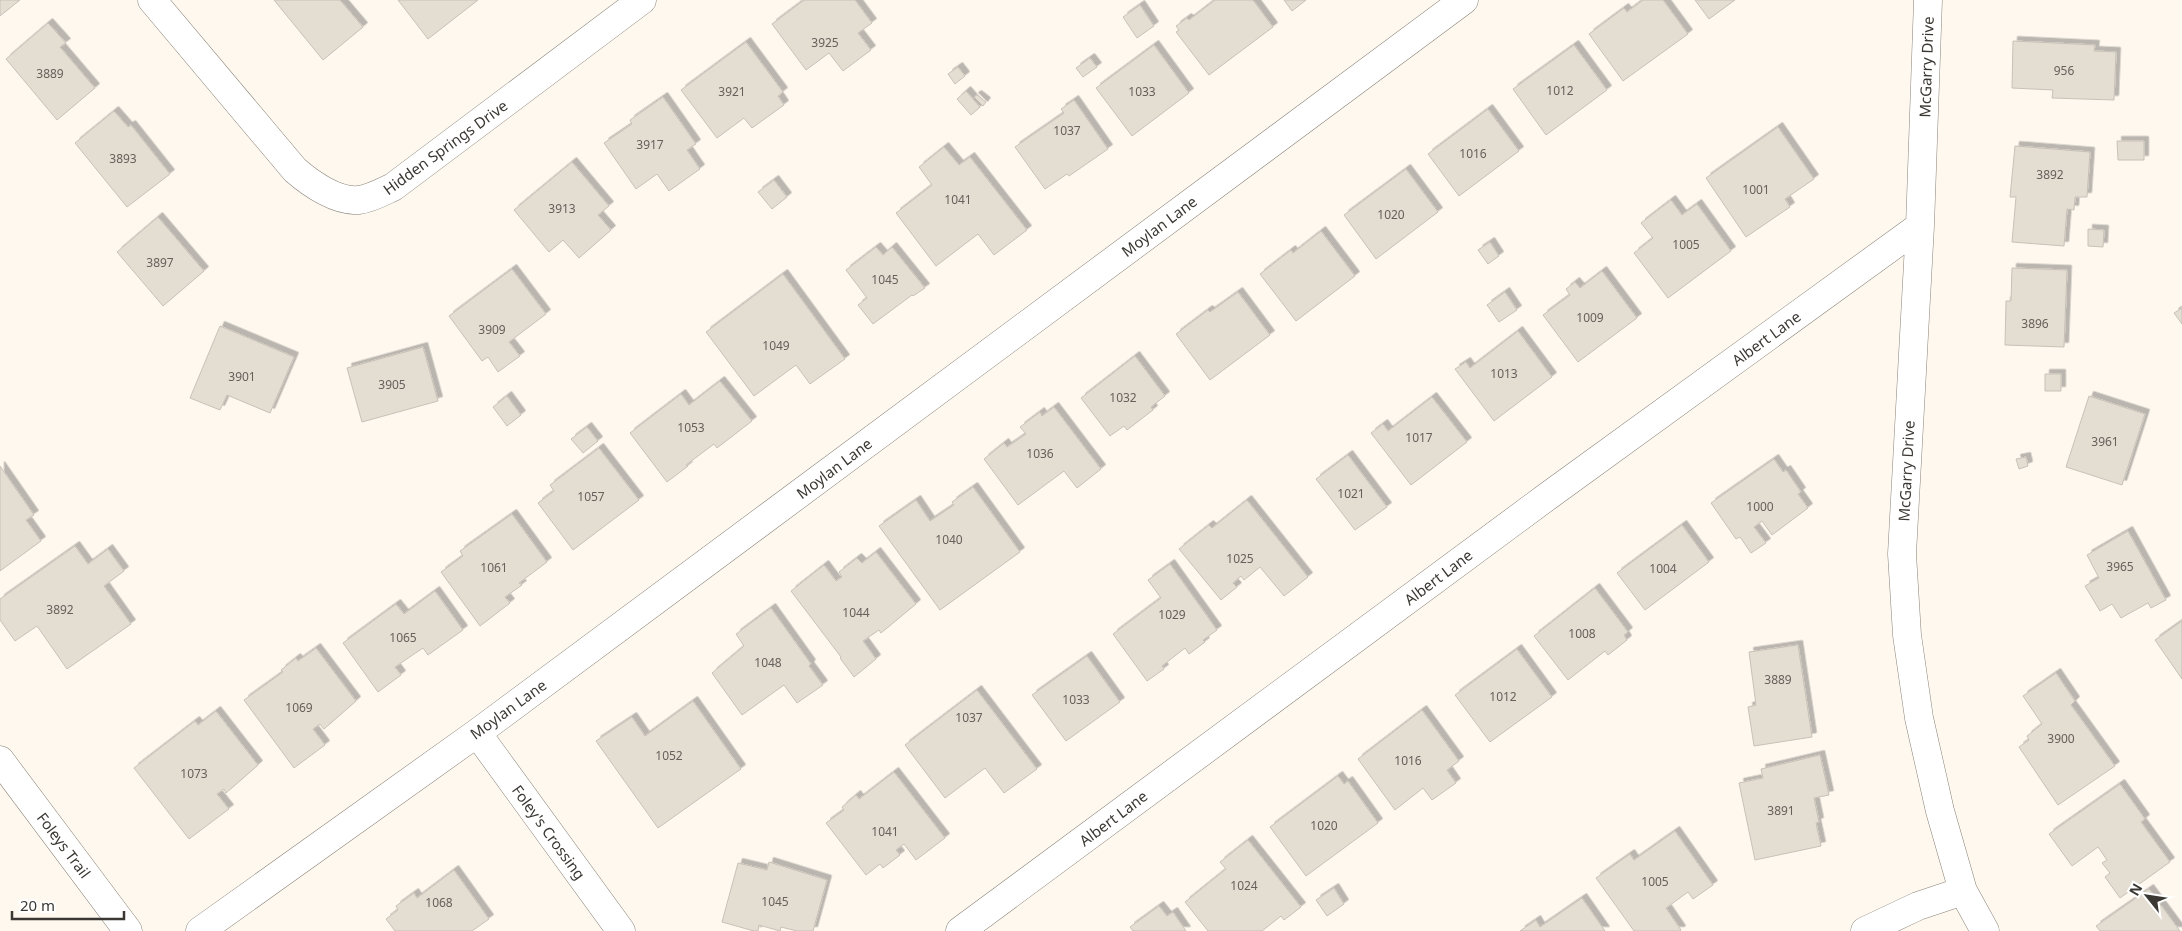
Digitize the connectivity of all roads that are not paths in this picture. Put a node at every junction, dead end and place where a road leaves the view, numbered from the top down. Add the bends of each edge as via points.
1 (152, 0) edge
2 (642, 0) edge
3 (1464, 0) edge
4 (1928, 0) edge
5 (1920, 226) junction
6 (477, 733) junction
7 (0, 760) edge
8 (1963, 891) junction
9 (128, 931) edge
10 (200, 931) edge
11 (622, 931) edge
12 (960, 931) edge
13 (1865, 931) edge
14 (1985, 931) edge

1 - 2 street, Hidden Springs Drive via 295,170 333,194 358,200 393,187
3 - 6 street, Moylan Lane
4 - 5 street, McGarry Drive
5 - 8 street, McGarry Drive via 1902,554 1907,635 1919,718 1940,811
5 - 12 street, Albert Lane
6 - 10 street, Moylan Lane
6 - 11 street, Foley's Crossing
7 - 9 street, Foleys Trail
8 - 13 street via 1918,906
8 - 14 street, McGarry Drive

